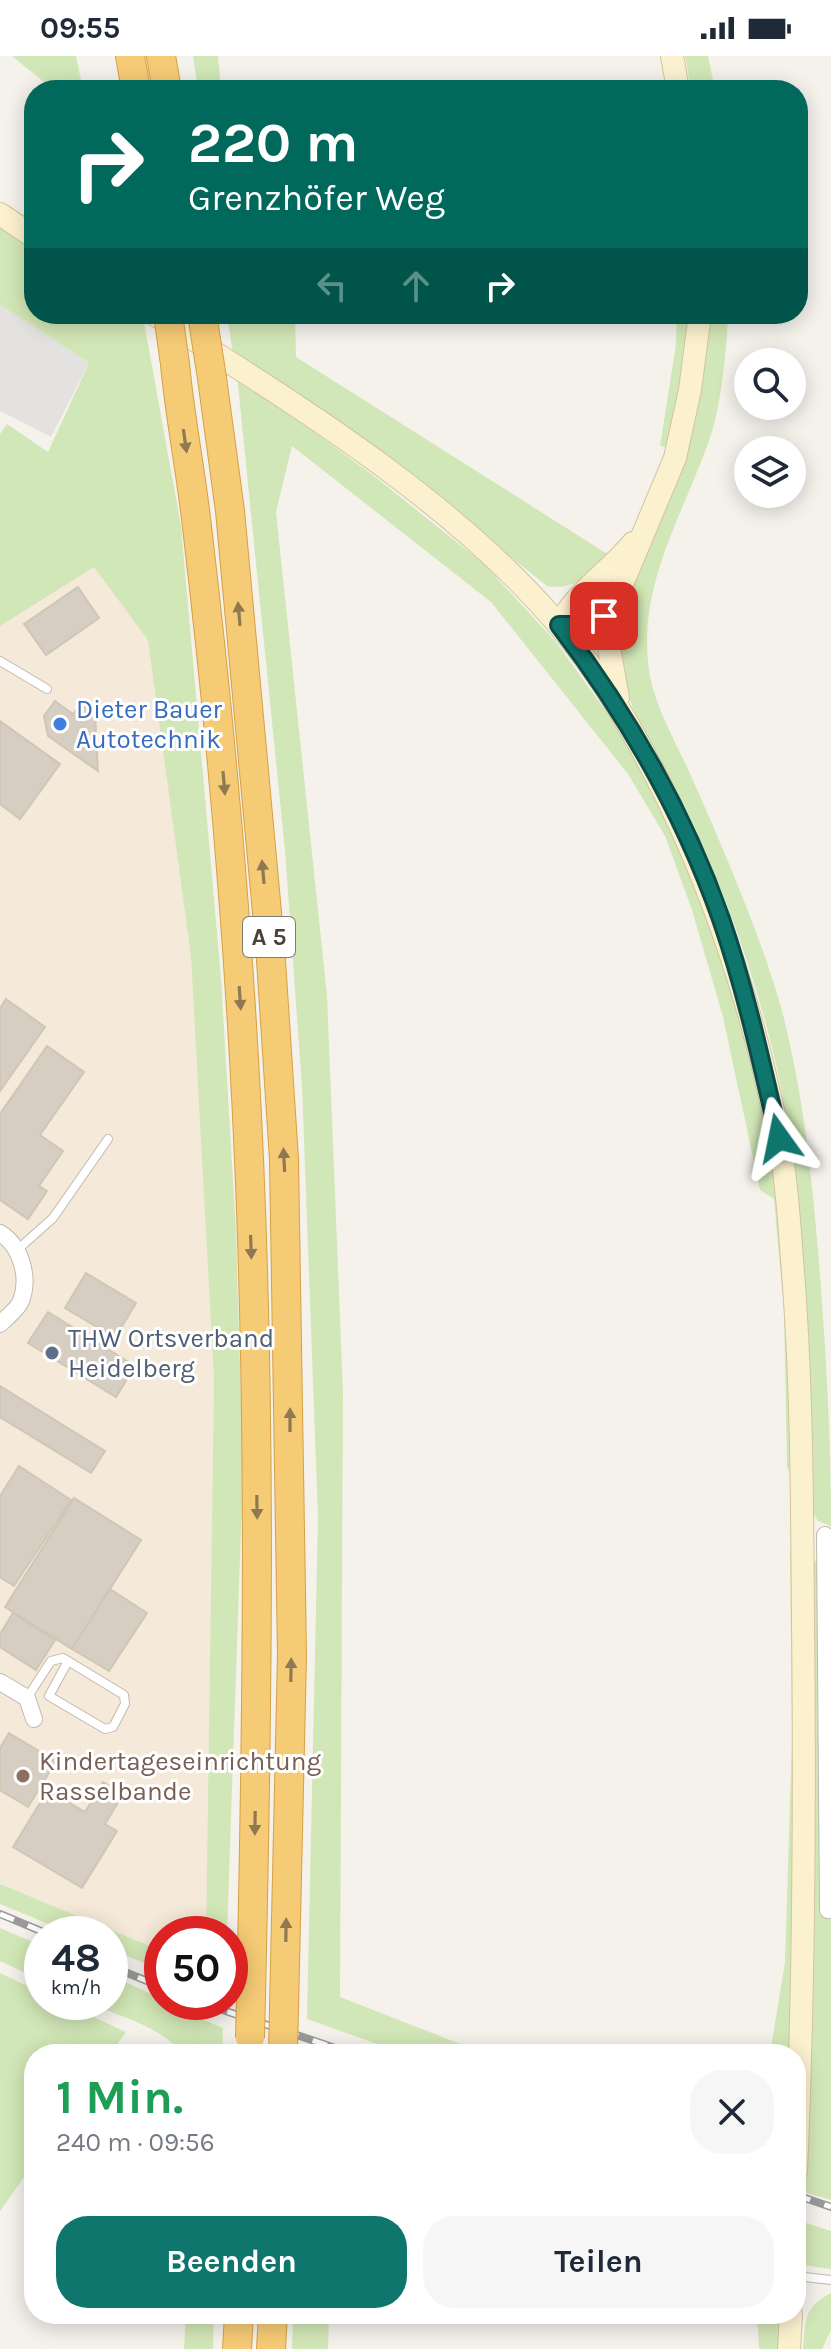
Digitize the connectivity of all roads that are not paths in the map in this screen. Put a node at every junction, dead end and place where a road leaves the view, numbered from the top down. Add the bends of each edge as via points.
1 (130, 56) edge
2 (161, 56) edge
3 (672, 56) edge
4 (134, 80) edge
5 (165, 80) edge
6 (676, 80) edge
7 (0, 214) edge
8 (24, 230) edge
9 (169, 324) edge
10 (170, 324) edge
11 (204, 324) edge
12 (699, 324) edge
13 (646, 526) junction
14 (518, 581) junction
15 (588, 586) junction
16 (615, 601) junction
17 (559, 625) junction
18 (0, 661) edge
19 (47, 689) dead end
20 (622, 715) junction
21 (108, 1139) dead end
22 (0, 1233) edge
23 (16, 1251) junction
24 (0, 1324) edge
25 (802, 1529) junction
26 (828, 1536) edge
27 (68, 1661) junction
28 (0, 1682) edge
29 (27, 1698) junction
30 (34, 1719) dead end
31 (829, 1840) edge
32 (828, 1910) dead end
33 (250, 2044) edge
34 (283, 2044) edge
35 (800, 2044) edge
36 (806, 2277) edge
37 (831, 2280) edge
38 (238, 2324) edge
39 (272, 2324) edge
40 (790, 2324) edge
41 (237, 2349) edge
42 (271, 2349) edge
43 (789, 2349) edge

1 - 4 highway
2 - 5 highway
3 - 6 main road
7 - 8 main road
9 -> 33 highway, A 5, bridge via 221,750 245,1072 259,1656
10 - 14 main road via 427,501
34 -> 11 highway, A 5, bridge via 292,1655 284,1159 230,511
12 - 13 main road via 675,458
13 - 15 main road via 617,562
13 - 16 main road
14 - 15 main road via 550,595
14 - 17 main road
15 - 17 main road
16 - 17 main road via 604,616 586,625
16 - 20 main road via 610,667
17 - 20 main road
18 - 19 lane
20 - 25 main road via 684,833 721,920 773,1112 789,1215 798,1333
21 - 23 lane via 53,1218
22 - 23 street
23 - 24 street via 25,1282 20,1303
25 - 26 street
25 - 35 main road via 805,1905
26 - 31 street
27 - 27 lane via 124,1695 113,1727 105,1729 49,1696
27 - 29 lane via 51,1661
28 - 29 street
29 - 30 street
31 - 32 street
36 - 37 lane
38 - 41 highway
39 - 42 highway
40 - 43 main road

